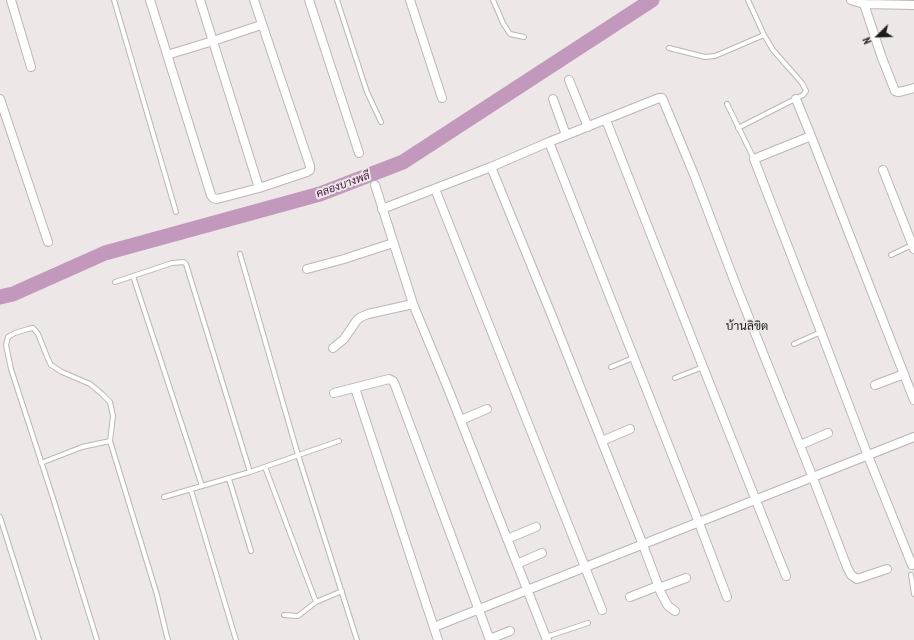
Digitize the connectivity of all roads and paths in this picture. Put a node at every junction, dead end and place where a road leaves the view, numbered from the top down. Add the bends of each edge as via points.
1 (11, 0) edge
2 (114, 0) edge
3 (150, 0) edge
4 (200, 0) edge
5 (254, 0) edge
6 (309, 0) edge
7 (337, 0) edge
8 (410, 0) edge
9 (493, 0) edge
10 (748, 0) edge
11 (851, 0) edge
12 (864, 4) junction
13 (914, 5) edge
14 (262, 25) junction
15 (764, 35) junction
16 (524, 37) dead end
17 (212, 42) junction
18 (669, 48) dead end
19 (167, 55) junction
20 (32, 67) dead end
21 (569, 80) dead end
22 (914, 88) edge
23 (442, 98) dead end
24 (0, 99) edge
25 (553, 99) dead end
26 (796, 99) junction
27 (727, 104) dead end
28 (606, 120) junction
29 (381, 122) dead end
30 (588, 127) junction
31 (738, 128) junction
32 (566, 135) junction
33 (811, 136) junction
34 (549, 142) junction
35 (359, 153) dead end
36 (754, 159) junction
37 (490, 166) junction
38 (883, 170) dead end
39 (375, 185) dead end
40 (259, 188) junction
41 (435, 189) junction
42 (382, 209) junction
43 (176, 212) dead end
44 (48, 242) dead end
45 (393, 243) junction
46 (913, 247) edge
47 (240, 254) dead end
48 (892, 255) dead end
49 (307, 269) dead end
50 (133, 276) junction
51 (116, 282) dead end
52 (413, 304) junction
53 (822, 332) junction
54 (794, 344) dead end
55 (333, 348) dead end
56 (633, 358) junction
57 (611, 367) dead end
58 (703, 367) junction
59 (904, 374) junction
60 (675, 378) dead end
61 (911, 384) edge
62 (875, 385) dead end
63 (354, 388) junction
64 (334, 393) dead end
65 (914, 400) edge
66 (487, 409) dead end
67 (461, 420) junction
68 (630, 430) dead end
69 (828, 433) dead end
70 (914, 438) edge
71 (339, 441) dead end
72 (602, 441) junction
73 (110, 442) junction
74 (800, 445) junction
75 (298, 455) junction
76 (868, 456) junction
77 (42, 463) junction
78 (265, 467) junction
79 (250, 472) junction
80 (813, 478) junction
81 (229, 479) junction
82 (202, 486) junction
83 (191, 490) junction
84 (164, 498) dead end
85 (756, 500) junction
86 (0, 517) edge
87 (699, 523) junction
88 (536, 527) dead end
89 (507, 539) junction
90 (643, 545) junction
91 (251, 551) dead end
92 (542, 553) dead end
93 (517, 564) junction
94 (912, 565) dead end
95 (586, 568) junction
96 (887, 569) dead end
97 (911, 575) dead end
98 (786, 576) dead end
99 (686, 578) dead end
100 (658, 587) junction
101 (528, 590) junction
102 (342, 591) junction
103 (914, 594) edge
104 (630, 597) dead end
105 (727, 597) dead end
106 (316, 602) junction
107 (479, 609) junction
108 (602, 610) dead end
109 (675, 611) dead end
110 (284, 615) dead end
111 (588, 623) dead end
112 (434, 627) junction
113 (510, 631) dead end
114 (166, 639) edge
115 (490, 639) edge
116 (547, 639) edge
117 (39, 640) edge
118 (97, 640) edge
119 (236, 640) edge
120 (357, 640) edge
121 (438, 640) edge

1 - 20 street
2 - 43 lane
3 - 19 street
4 - 17 street
5 - 14 street
6 - 35 street
7 - 29 lane via 367,92
8 - 23 street
9 - 16 lane via 510,34
10 - 15 lane
11 - 12 street
12 - 13 street
12 - 22 street via 895,91
14 - 17 street
14 - 40 street via 310,170
15 - 18 lane via 715,56 705,57
15 - 26 lane via 773,50 802,82 806,91
17 - 19 street
17 - 40 street
19 - 40 street via 213,198
21 - 30 street
24 - 44 street
25 - 32 street
26 - 31 lane
26 - 33 street
27 - 31 lane
28 - 30 street
28 - 58 street
28 - 74 street via 662,98
30 - 32 street
31 - 36 lane
32 - 34 street
33 - 36 street
33 - 59 street
34 - 37 street
34 - 56 street
36 - 53 street
37 - 41 street
37 - 72 street
38 - 46 street
39 - 42 street
41 - 42 street
41 - 95 street
42 - 45 street
45 - 49 street
45 - 52 street
46 - 48 lane
47 - 75 lane
50 - 51 lane
50 - 79 lane via 172,263 186,264
50 - 82 lane
52 - 55 street via 361,317 344,339
52 - 67 street
53 - 54 lane
53 - 76 street
56 - 57 lane
56 - 87 street
58 - 60 lane
58 - 85 street
59 - 61 street
59 - 62 street
61 - 65 street
63 - 64 street
63 - 107 street via 389,379 393,381
63 - 112 street
66 - 67 street
67 - 89 street
68 - 72 street
69 - 74 street
70 - 76 street
71 - 75 lane
72 - 90 street
73 - 77 lane via 82,447
73 - 77 lane via 113,416 110,402 90,384 51,365 33,328 15,333 8,337 6,345 11,369
73 - 114 lane via 157,595
74 - 80 street
75 - 78 lane
75 - 102 lane
76 - 80 street
76 - 94 street
77 - 118 lane
78 - 79 lane
78 - 106 lane
79 - 81 lane
80 - 85 street
80 - 96 street via 851,575 857,579
81 - 82 lane
81 - 91 lane
82 - 83 lane
83 - 84 lane
83 - 119 lane
85 - 87 street
85 - 98 street
86 - 117 lane
87 - 90 street
87 - 105 street
88 - 89 street
89 - 93 street
90 - 95 street
90 - 100 street
92 - 93 street
93 - 101 street
95 - 101 street
95 - 108 street
97 - 103 lane
99 - 100 street
100 - 104 street
100 - 109 street via 668,606
101 - 107 street
101 - 116 street
102 - 106 lane
102 - 120 lane
106 - 110 lane via 298,616
107 - 112 street
107 - 115 street
111 - 116 lane
112 - 121 street
113 - 115 street

